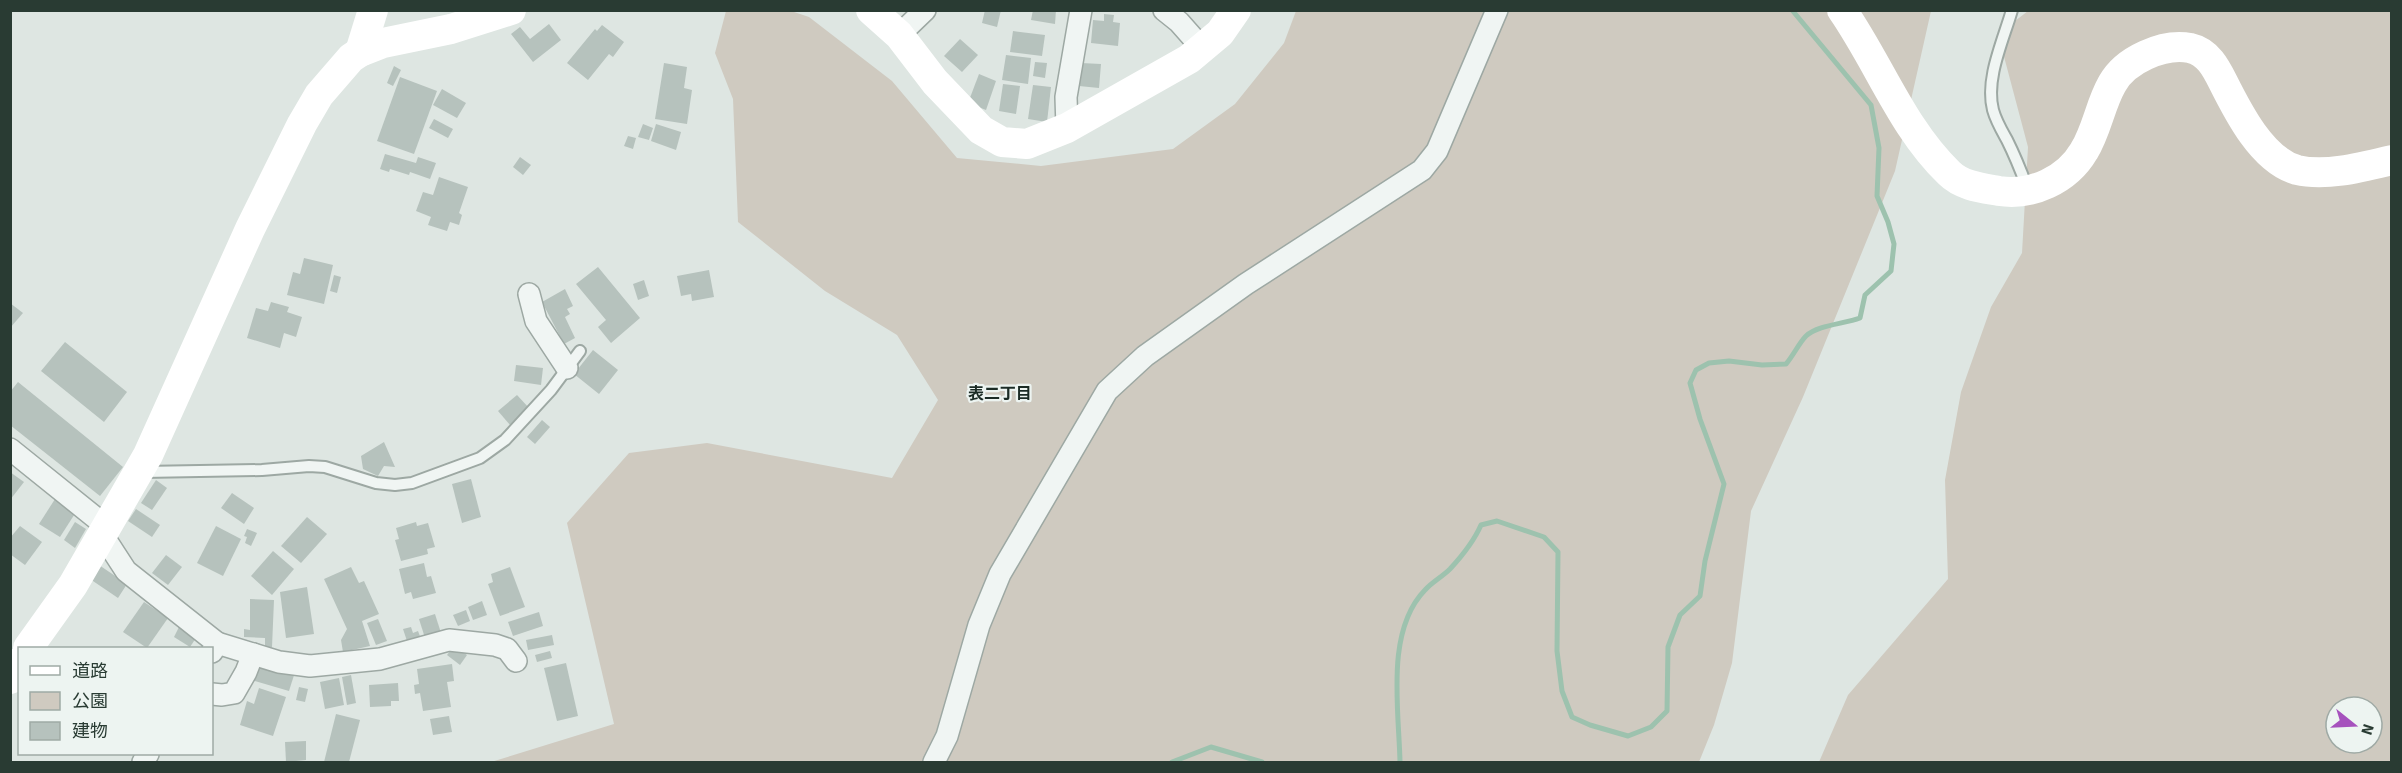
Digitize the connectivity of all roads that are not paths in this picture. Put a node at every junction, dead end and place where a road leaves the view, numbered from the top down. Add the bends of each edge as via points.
1 (373, 10) edge
2 (511, 10) edge
3 (870, 10) edge
4 (925, 10) edge
5 (1081, 10) edge
6 (1164, 10) edge
7 (1236, 10) edge
8 (1497, 10) edge
9 (1842, 10) edge
10 (2012, 10) edge
11 (898, 35) junction
12 (1202, 48) junction
13 (360, 52) junction
14 (1067, 128) junction
15 (2391, 160) edge
16 (2028, 190) junction
17 (529, 294) dead end
18 (573, 360) joint
19 (10, 449) edge
20 (138, 472) junction
21 (105, 530) junction
22 (29, 647) edge
23 (213, 647) edge
24 (214, 648) edge
25 (253, 654) junction
26 (516, 661) dead end
27 (18, 665) edge
28 (10, 679) edge
29 (213, 694) edge
30 (934, 762) edge

1 - 13 street
2 - 13 street
3 - 11 street
4 - 11 street
5 - 14 street via 1066,97
6 - 12 street
7 - 12 street via 1220,33
8 - 30 street via 1437,151 1422,170 1246,284 1145,356 1107,390 1000,574 979,626 947,736
9 - 16 street via 1928,152 1951,176 1971,186 2012,193
10 - 16 lane via 1994,73 1992,104
11 - 14 street via 935,82 981,130 994,138 1027,144
12 - 14 street
13 - 20 street via 319,95 302,124
15 - 16 street via 2325,172 2296,170 2272,155 2252,135 2213,62 2190,48 2160,50 2134,60 2112,82 2084,152 2063,174 2039,189
17 - 18 street via 536,321
18 - 20 lane via 505,440 480,458 412,483 376,483 309,466
19 - 21 street
20 - 21 street
21 - 22 street via 73,585
21 - 23 street via 126,572
24 - 25 street
25 - 26 street via 292,665 339,664 449,640 495,645 507,649
25 - 29 street via 234,693
27 - 28 street

